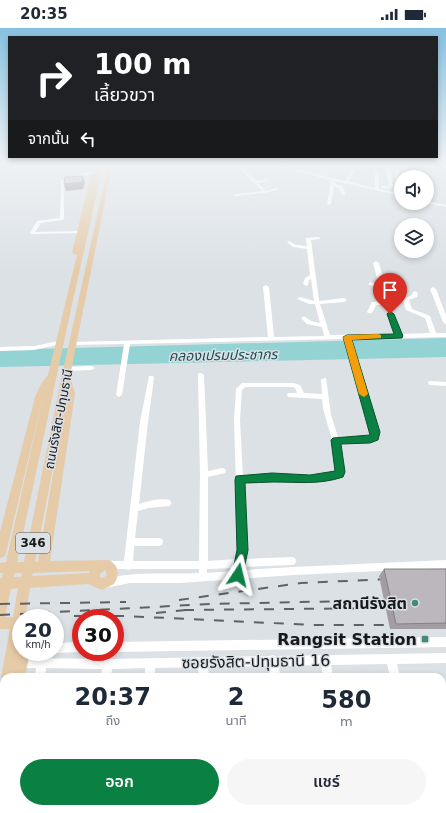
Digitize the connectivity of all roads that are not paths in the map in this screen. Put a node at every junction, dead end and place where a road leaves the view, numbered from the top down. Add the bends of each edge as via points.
1 (62, 198) edge
2 (88, 198) edge
3 (93, 198) edge
4 (103, 198) edge
5 (330, 198) edge
6 (434, 203) edge
7 (329, 204) dead end
8 (446, 206) edge
9 (79, 232) junction
10 (318, 238) dead end
11 (289, 242) dead end
12 (308, 248) junction
13 (376, 263) dead end
14 (313, 276) junction
15 (306, 284) dead end
16 (371, 284) dead end
17 (266, 287) dead end
18 (383, 289) junction
19 (433, 289) dead end
20 (415, 293) dead end
21 (71, 294) junction
22 (300, 299) dead end
23 (344, 300) dead end
24 (387, 303) junction
25 (317, 304) junction
26 (370, 312) dead end
27 (304, 318) dead end
28 (446, 322) edge
29 (323, 325) junction
30 (434, 335) junction
31 (446, 335) edge
32 (399, 336) junction
33 (328, 338) junction
34 (348, 338) junction
35 (270, 339) junction
36 (126, 343) junction
37 (59, 345) junction
38 (73, 345) junction
39 (0, 349) edge
40 (92, 368) dead end
41 (67, 370) junction
42 (53, 372) junction
43 (201, 375) dead end
44 (151, 378) dead end
45 (324, 380) dead end
46 (431, 382) dead end
47 (446, 384) edge
48 (119, 395) dead end
49 (290, 395) dead end
50 (301, 395) junction
51 (325, 397) junction
52 (336, 440) junction
53 (222, 470) dead end
54 (204, 475) junction
55 (240, 480) junction
56 (167, 503) dead end
57 (135, 509) junction
58 (2, 534) edge
59 (130, 542) junction
60 (159, 542) dead end
61 (0, 553) edge
62 (44, 555) junction
63 (0, 556) edge
64 (292, 561) dead end
65 (240, 563) junction
66 (446, 564) edge
67 (203, 565) junction
68 (128, 566) junction
69 (43, 567) junction
70 (0, 568) edge
71 (108, 568) junction
72 (238, 575) junction
73 (203, 577) junction
74 (130, 579) junction
75 (100, 582) junction
76 (0, 584) edge
77 (0, 614) edge
78 (0, 623) edge
79 (12, 623) edge
80 (446, 642) edge
81 (124, 647) edge
82 (446, 658) edge
83 (391, 659) junction
84 (273, 660) junction
85 (325, 660) junction
86 (150, 663) junction
87 (203, 663) junction
88 (42, 664) junction
89 (107, 664) junction
90 (18, 669) edge
91 (8, 673) edge
92 (41, 673) edge
93 (106, 673) edge
94 (150, 673) edge
95 (204, 673) edge
96 (275, 673) edge
97 (327, 673) edge
98 (394, 673) edge

1 - 9 street via 62,220 39,222 32,233
2 - 9 main road
3 - 21 main road, ถนนรังสิต-ปทุมธานี / 346
4 - 38 main road, ถนนรังสิต-ปทุมธานี / 346
5 - 7 street
6 - 8 street
9 - 21 main road via 69,280
10 - 12 street via 308,240
11 - 12 street via 295,246
12 - 14 street
13 - 18 street
14 - 15 street via 307,279
14 - 25 street
16 - 18 street
17 - 35 street
18 - 24 street
19 - 28 street
20 - 30 street via 415,296 406,299 409,310 428,317
21 - 37 main road, ถนนรังสิต-ปทุมธานี / 346
22 - 25 street
23 - 25 street
24 - 26 street via 374,303
24 - 32 street
25 - 29 street
27 - 29 street via 309,323
29 - 33 street
30 - 31 street
30 - 32 street
32 - 34 street
33 - 34 street
33 - 35 street
34 - 52 street via 375,435 370,439
35 - 36 street
36 - 38 street
36 - 48 street
37 - 39 street
37 - 42 main road, ถนนรังสิต-ปทุมธานี / 346
38 - 41 main road, ถนนรังสิต-ปทุมธานี / 346
40 - 41 street
41 - 62 main road via 71,394
41 - 90 main road, ถนนรังสิต-ปทุมธานี / 346
42 - 58 main road via 39,397
42 - 77 main road, ถนนรังสิต-ปทุมธานี / 346
43 - 54 street
44 - 57 street
45 - 51 street
46 - 47 street
49 - 50 street
50 - 51 street
50 - 55 street via 296,386 240,387 237,420
51 - 52 street
52 - 55 street via 339,474 310,479
53 - 54 street
54 - 67 street
55 - 65 street
56 - 57 street via 150,504
57 - 59 street
58 - 61 main road
59 - 60 street
59 - 68 street
62 - 63 main road
62 - 69 main road
64 - 65 street
65 - 67 street
65 - 72 street
66 - 72 street
67 - 68 street
67 - 73 street
68 - 71 street
69 - 70 main road
69 - 71 main road
71 - 74 street via 117,575
71 - 75 main road via 112,578
71 - 75 main road via 95,572
72 - 73 street
73 - 74 street
74 - 75 street
75 - 76 main road via 88,578
78 - 79 main road
80 - 81 street
82 - 83 street, ซอยรังสิต-ปทุมธานี 16
83 - 85 street, ซอยรังสิต-ปทุมธานี 16
83 - 98 street
84 - 85 street, ซอยรังสิต-ปทุมธานี 16
84 - 87 street, ซอยรังสิต-ปทุมธานี 16
84 - 96 street
85 - 97 street
86 - 87 street, ซอยรังสิต-ปทุมธานี 16
86 - 89 street, ซอยรังสิต-ปทุมธานี 16
86 - 94 street
87 - 95 street
88 - 89 street, ซอยรังสิต-ปทุมธานี 16
88 - 90 street, ซอยรังสิต-ปทุมธานี 16
88 - 92 street
89 - 93 street
90 - 91 main road

